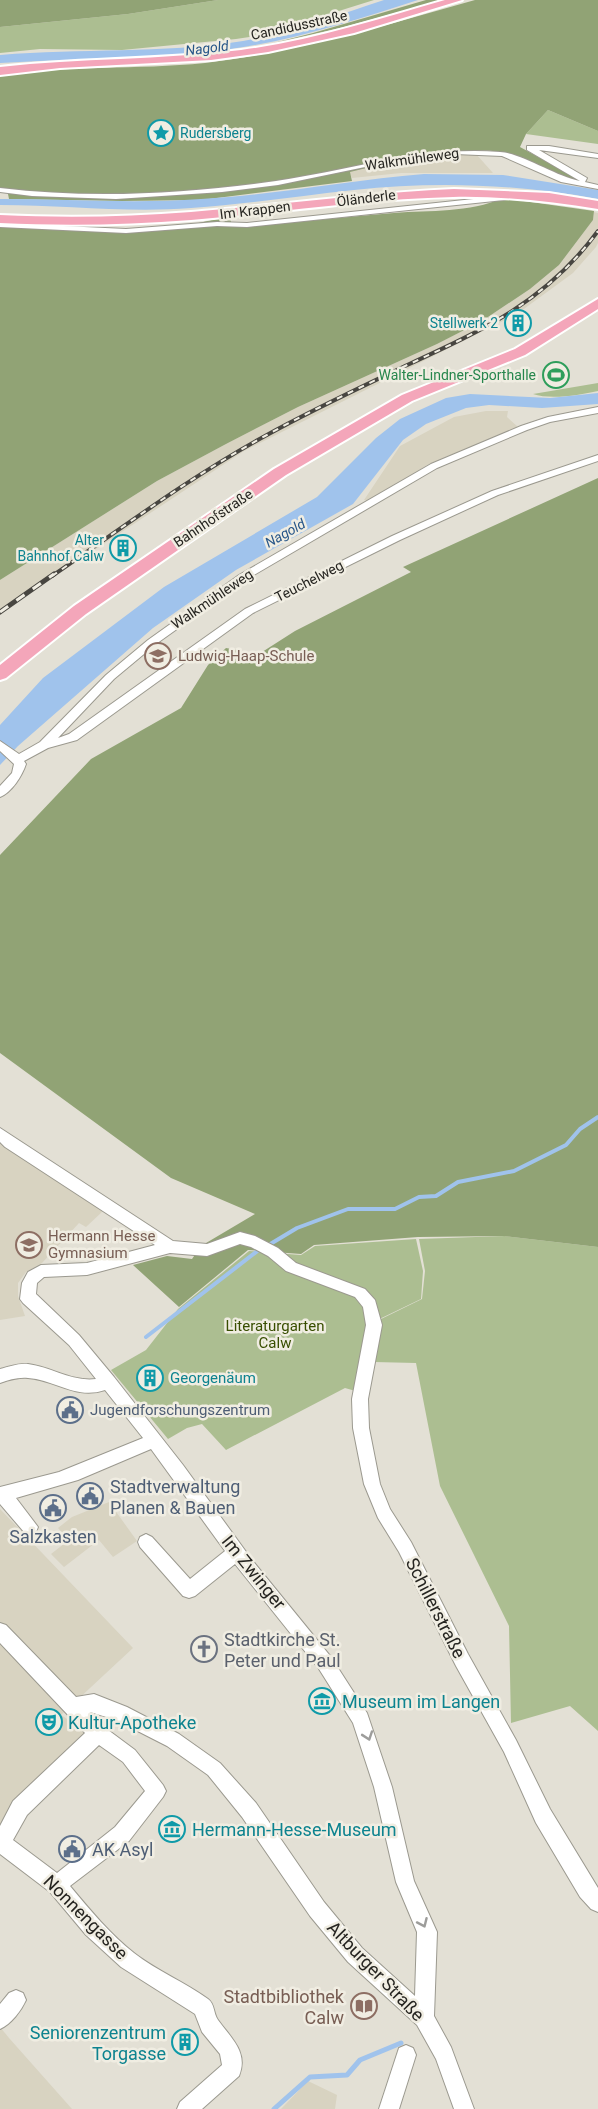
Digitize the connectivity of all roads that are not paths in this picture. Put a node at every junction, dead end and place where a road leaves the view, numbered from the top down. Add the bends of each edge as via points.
1 (457, 0) edge
2 (0, 71) edge
3 (598, 156) edge
4 (583, 184) junction
5 (598, 188) edge
6 (0, 190) edge
7 (514, 195) junction
8 (598, 207) edge
9 (0, 219) edge
10 (218, 219) junction
11 (0, 225) edge
12 (598, 303) edge
13 (598, 410) edge
14 (598, 458) edge
15 (0, 674) edge
16 (0, 745) edge
17 (44, 745) junction
18 (16, 758) junction
19 (0, 793) edge
20 (0, 1133) edge
21 (170, 1247) junction
22 (2, 1376) edge
23 (108, 1382) junction
24 (153, 1441) junction
25 (1, 1494) edge
26 (30, 1527) dead end
27 (146, 1542) dead end
28 (236, 1553) junction
29 (0, 1631) edge
30 (73, 1705) junction
31 (98, 1733) junction
32 (0, 1844) edge
33 (57, 1885) junction
34 (598, 1902) edge
35 (16, 2000) dead end
36 (424, 2018) junction
37 (0, 2019) edge
38 (406, 2055) dead end
39 (187, 2109) edge
40 (389, 2109) edge
41 (464, 2109) edge

1 - 2 main road, Candidusstraße via 262,50 200,58
3 - 4 street via 530,148 585,181
4 - 5 street, Walkmühleweg
4 - 6 street, Walkmühleweg via 503,154 455,152 222,190 116,197
7 - 8 main road, Im Krappen
7 - 10 main road, Im Krappen via 411,193
7 - 10 street, Öländerle via 247,225
9 - 10 main road, Im Krappen
10 - 11 street, Öländerle via 126,231
12 - 15 main road, Bahnhofstraße via 520,352 390,407 280,472 80,610
13 - 17 street, Walkmühleweg via 524,428 434,466 243,577 143,649
14 - 17 street, Teuchelweg via 495,493 249,611 73,738
16 - 18 street
17 - 18 street, Walkmühleweg
18 - 19 street via 20,764 17,774
20 - 21 street
21 - 23 street, Im Zwinger via 87,1269 41,1272 28,1285 28,1299 74,1340
21 - 34 street, Schillerstraße via 207,1250 240,1238 255,1242 291,1267 360,1293 370,1304 374,1325 360,1399 372,1484 543,1816
22 - 23 street via 24,1371 39,1373 79,1388 94,1388
23 - 24 street, Im Zwinger
24 - 25 street via 109,1462 28,1490
24 - 28 street, Im Zwinger
25 - 26 street
27 - 28 street via 189,1590
28 -> 36 street, Im Zwinger via 325,1663 361,1719 383,1787 405,1882 427,1932
29 - 30 street
30 - 31 street
30 - 36 street, Altburger Straße via 94,1703 122,1713 173,1740 214,1769 249,1810 317,1910 355,1955
31 - 32 street via 20,1808
31 - 33 street via 129,1755 157,1791 122,1834
32 - 33 street, Nonnengasse
33 - 39 street, Nonnengasse via 93,1928 128,1960 204,2008 205,2021 233,2056 232,2069
35 - 37 street
36 - 41 street, Altburger Straße via 444,2054
38 - 40 street

